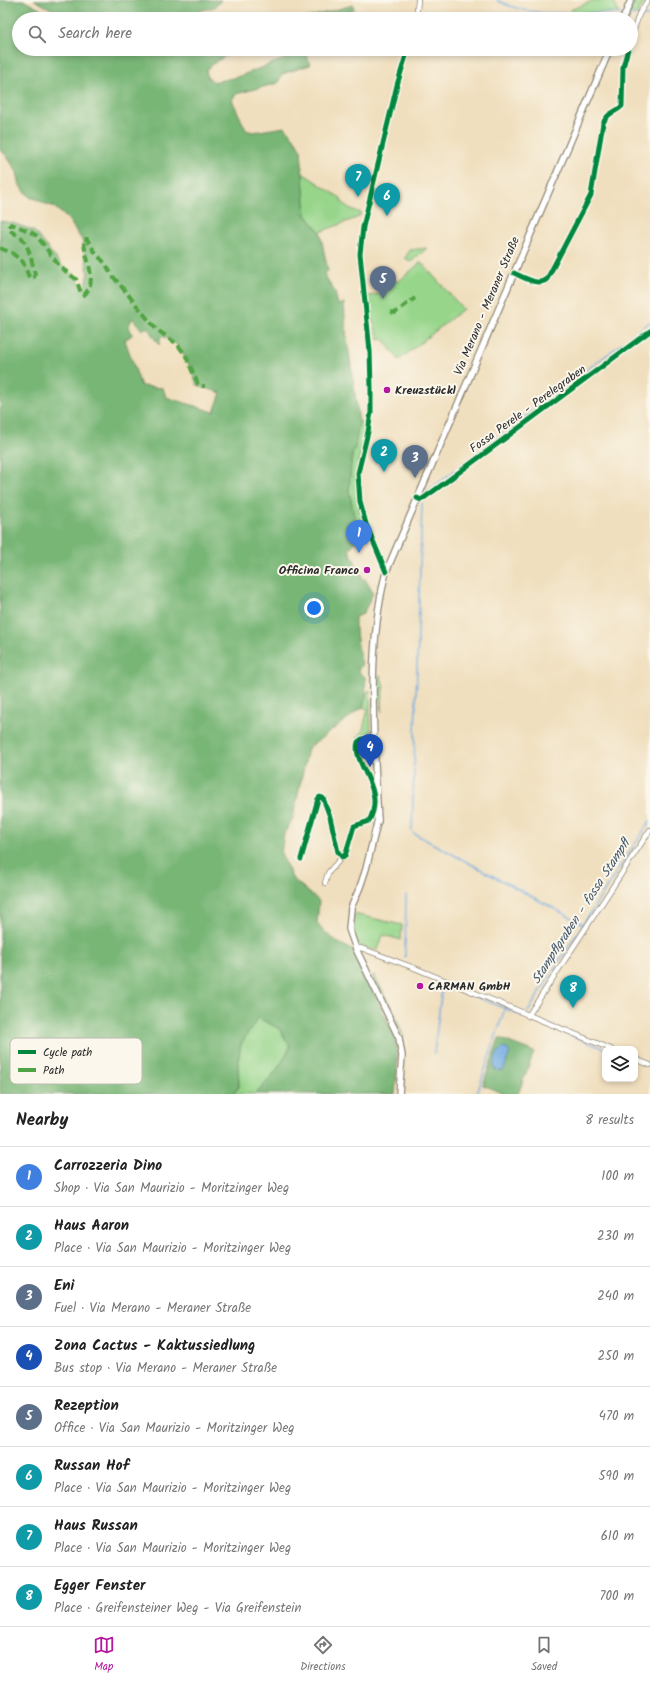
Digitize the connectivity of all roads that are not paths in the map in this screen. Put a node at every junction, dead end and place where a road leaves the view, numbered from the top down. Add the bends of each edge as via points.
1 (418, 0) edge
2 (631, 0) edge
3 (648, 0) edge
4 (417, 12) edge
5 (626, 12) edge
6 (638, 16) edge
7 (406, 56) edge
8 (607, 56) edge
9 (626, 56) edge
10 (514, 273) junction
11 (650, 331) edge
12 (417, 498) junction
13 (386, 572) junction
14 (375, 739) junction
15 (650, 830) edge
16 (342, 857) junction
17 (301, 859) dead end
18 (325, 883) dead end
19 (356, 949) junction
20 (528, 1016) junction
21 (603, 1046) edge
22 (638, 1060) edge
23 (650, 1065) edge
24 (399, 1094) edge

1 - 4 street
2 - 5 main road
3 - 6 street
7 - 13 street via 365,219 360,254 370,351 371,412 358,473 359,495 366,524
8 - 10 main road, Via Merano - Meraner Straße
9 - 10 street via 623,67 622,106 606,116 603,123 592,195 545,281 538,282
10 - 12 main road, Via Merano - Meraner Straße
11 - 12 street, Fossa Perele - Perelegraben via 435,490 421,500
12 - 13 main road, Via Merano - Meraner Straße
13 - 14 main road, Via Merano - Meraner Straße via 377,621
14 - 16 street via 362,739 356,746 374,793 371,818 367,823 354,826 345,856
14 - 19 main road, Via Merano - Meraner Straße via 374,768 378,821 366,869 349,918 349,929
15 - 20 street
16 - 17 street via 338,852 330,817 323,798 320,797
16 - 18 street via 328,874
19 - 20 street via 361,948 416,969
19 - 24 main road, Via Merano - Meraner Straße via 399,1038 402,1056
20 - 21 street
22 - 23 street

